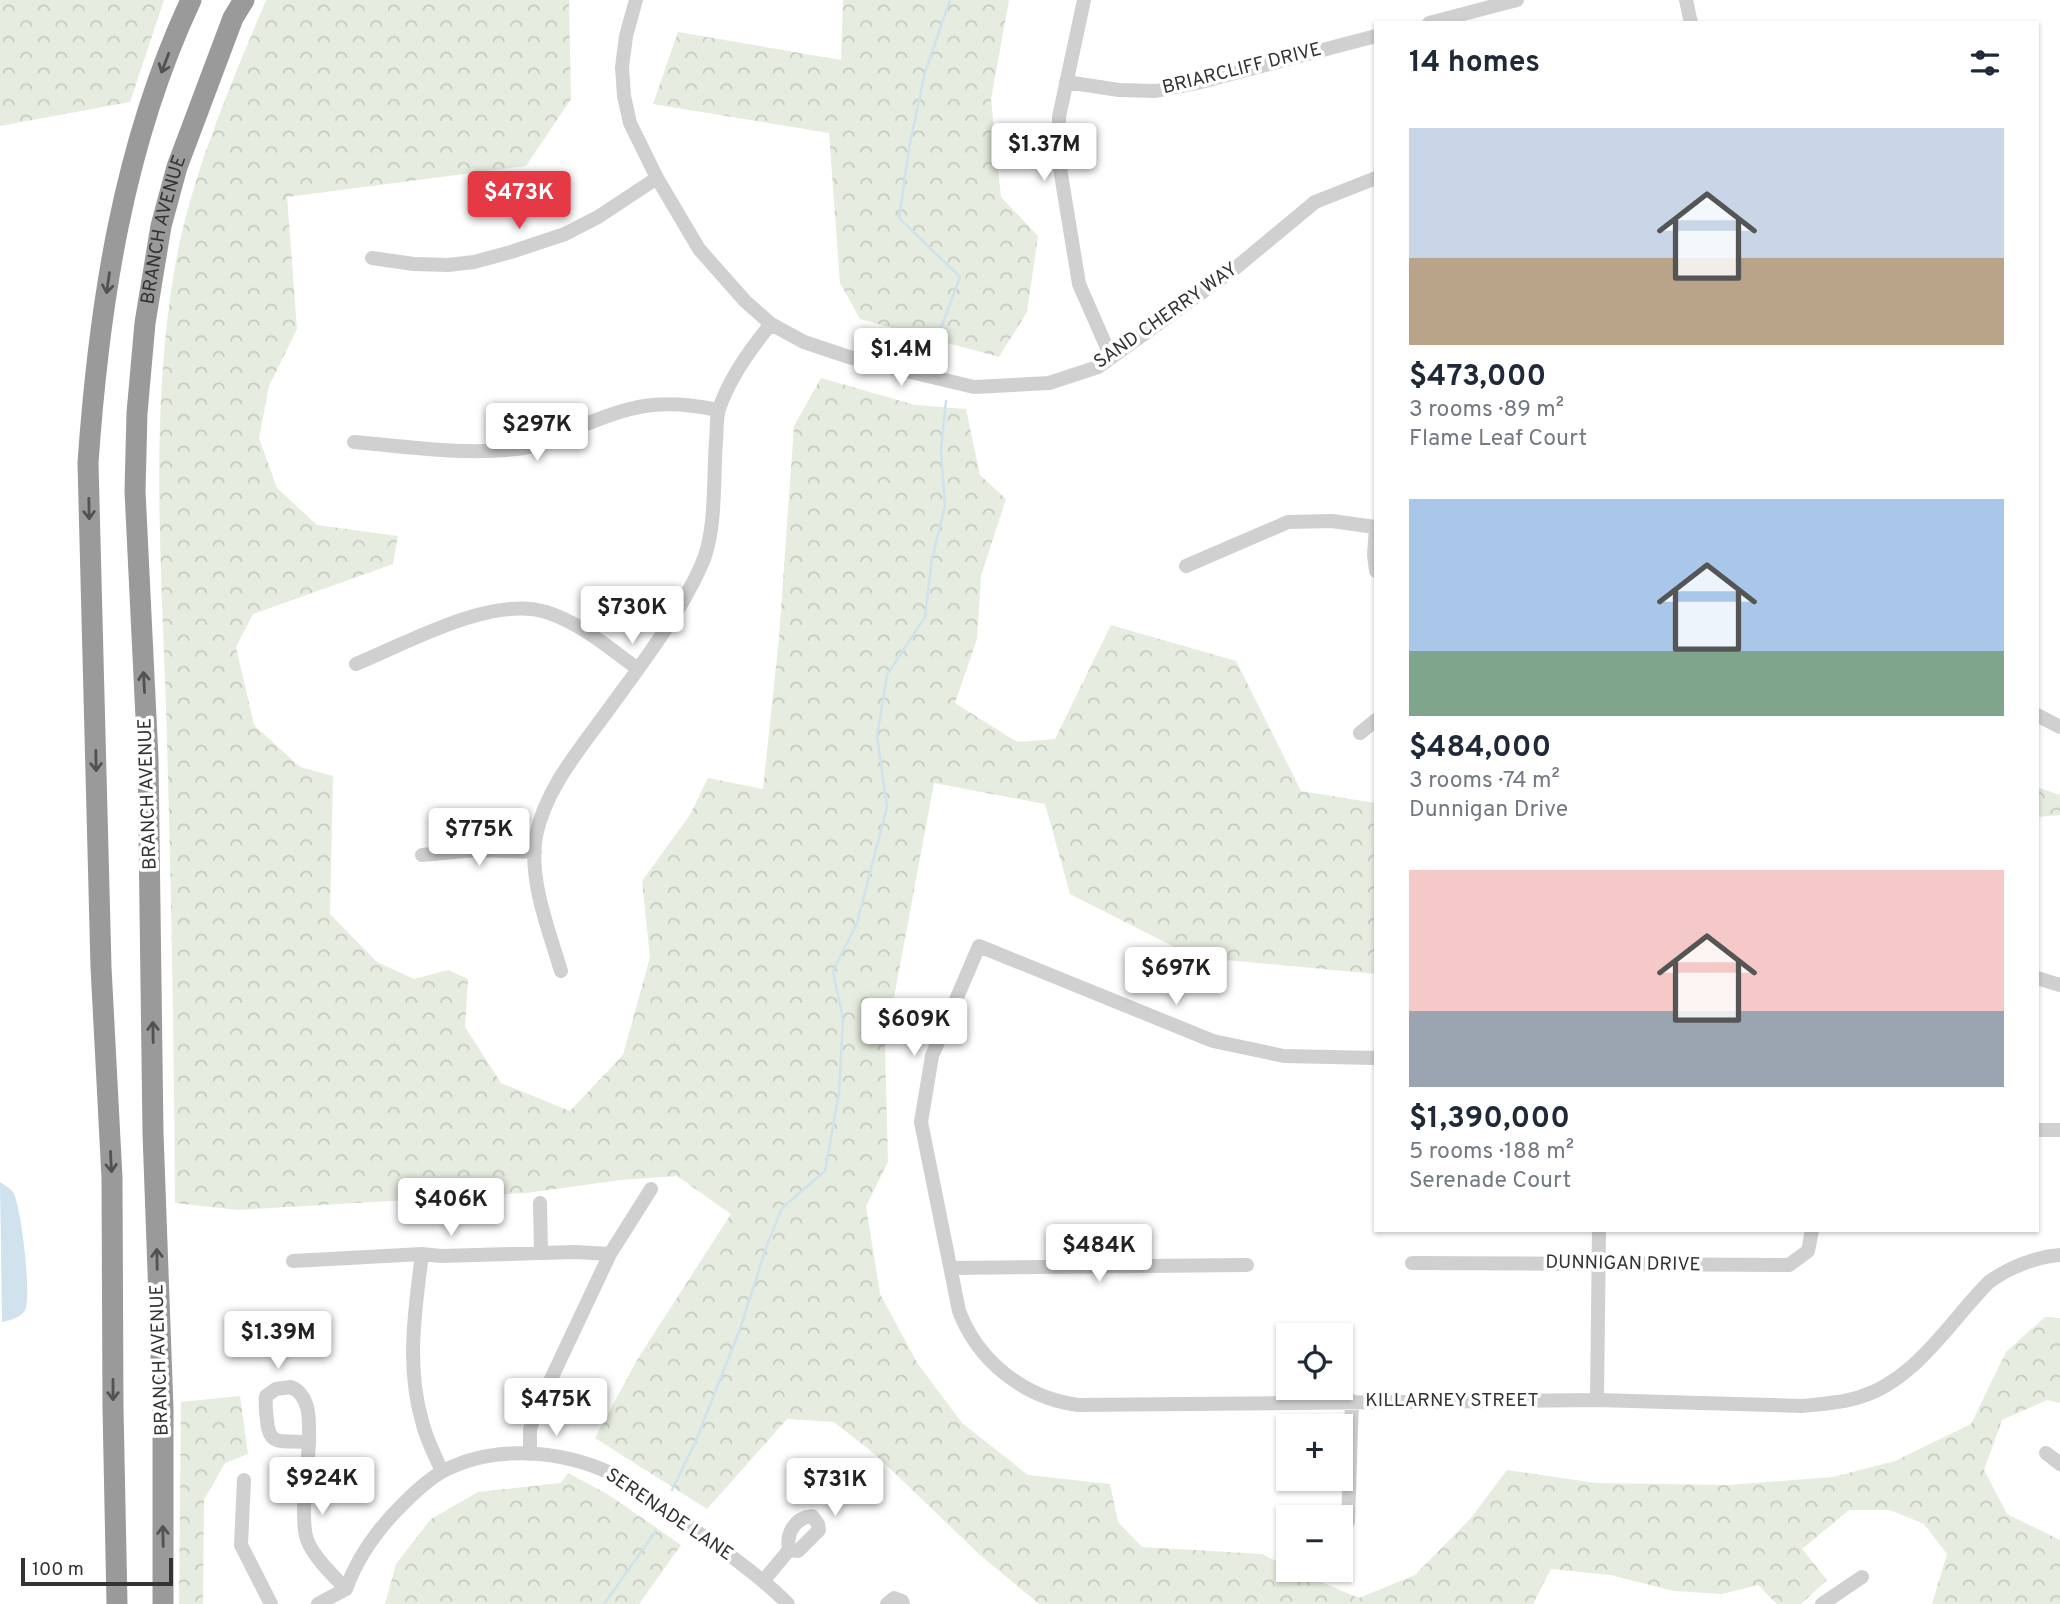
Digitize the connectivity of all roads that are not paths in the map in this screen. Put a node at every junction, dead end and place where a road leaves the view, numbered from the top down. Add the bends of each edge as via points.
1 (191, 0) edge
2 (244, 0) edge
3 (636, 0) edge
4 (1084, 0) edge
5 (1517, 0) edge
6 (1686, 0) edge
7 (1437, 21) edge
8 (1691, 21) edge
9 (1374, 37) edge
10 (1066, 82) junction
11 (657, 178) junction
12 (1374, 179) edge
13 (372, 258) dead end
14 (771, 324) junction
15 (1111, 357) junction
16 (718, 410) junction
17 (354, 442) dead end
18 (1374, 526) edge
19 (1185, 566) dead end
20 (356, 664) dead end
21 (638, 669) junction
22 (2039, 716) edge
23 (1374, 722) edge
24 (2060, 727) edge
25 (1360, 733) dead end
26 (535, 852) junction
27 (422, 855) dead end
28 (561, 971) dead end
29 (2039, 979) edge
30 (2060, 985) edge
31 (1374, 1058) edge
32 (2039, 1130) edge
33 (2060, 1130) edge
34 (651, 1189) dead end
35 (540, 1203) dead end
36 (1599, 1232) edge
37 (1812, 1232) edge
38 (541, 1253) junction
39 (422, 1254) junction
40 (610, 1254) junction
41 (2060, 1255) edge
42 (293, 1261) dead end
43 (1412, 1263) dead end
44 (1599, 1263) junction
45 (1247, 1265) dead end
46 (951, 1268) junction
47 (1597, 1400) junction
48 (1352, 1401) junction
49 (309, 1443) dead end
50 (2046, 1453) dead end
51 (530, 1454) junction
52 (2060, 1464) edge
53 (442, 1472) junction
54 (244, 1480) dead end
55 (1349, 1505) edge
56 (789, 1550) dead end
57 (1862, 1577) dead end
58 (764, 1580) junction
59 (346, 1589) junction
60 (117, 1604) edge
61 (163, 1604) edge
62 (271, 1604) edge
63 (318, 1604) edge
64 (788, 1604) edge
65 (887, 1604) edge
66 (903, 1604) edge
67 (1822, 1604) edge

1 -> 60 highway via 164,62 120,216 97,360 88,463 101,967 112,1178
61 -> 2 highway, BRANCH AVENUE via 163,1409 148,772 135,491 137,413 145,323 161,226 177,167
3 - 11 street, SAND CHERRY WAY via 622,67 624,96 630,124
4 - 10 street
5 - 7 street
6 - 8 street
9 - 10 street, BRIARCLIFF DRIVE via 1156,91
10 - 15 street via 1059,117 1060,174 1079,284
11 - 13 street via 565,234 474,262 415,264
11 - 14 street, SAND CHERRY WAY via 699,249
12 - 15 street, SAND CHERRY WAY via 1315,202 1233,270
14 - 15 street, SAND CHERRY WAY via 804,342 852,358 974,387 1049,383 1098,367
14 - 16 street via 747,353
16 - 17 street via 650,404 612,413 527,448 473,452
16 - 21 street via 710,534 703,563 679,610
18 - 19 street via 1332,520 1288,522
20 - 21 street via 465,619 527,608 575,625
21 - 26 street via 569,763 543,811
22 - 24 street
23 - 25 street
26 - 27 street via 476,850
26 - 28 street via 538,886
29 - 30 street
31 - 46 street, KILLARNEY STREET via 1284,1056 1213,1041 979,946 932,1056 921,1122
32 - 33 street
34 - 40 street
35 - 38 street
36 - 44 street
37 - 44 street, DUNNIGAN DRIVE via 1808,1251 1789,1265
38 - 39 street
38 - 40 street
39 - 42 street
39 - 53 street via 413,1315 414,1373 421,1418
40 - 51 street via 535,1413
41 - 47 street, KILLARNEY STREET via 2025,1263 1995,1278 1915,1363 1864,1396 1802,1406
43 - 44 street, DUNNIGAN DRIVE
44 - 47 street
45 - 46 street
46 - 48 street, KILLARNEY STREET via 959,1311 975,1343 1013,1380 1053,1400 1077,1405
47 - 48 street, KILLARNEY STREET
48 - 55 street
49 - 59 street via 306,1541
50 - 52 street
51 - 53 street, SERENADE LANE via 485,1458
51 - 58 street, SERENADE LANE via 576,1461 621,1479
53 - 59 street, SERENADE LANE via 391,1515 356,1564
54 - 62 street via 241,1545
56 - 58 street
57 - 67 street
58 - 64 street, SERENADE LANE
59 - 63 street
65 - 66 street via 894,1598

